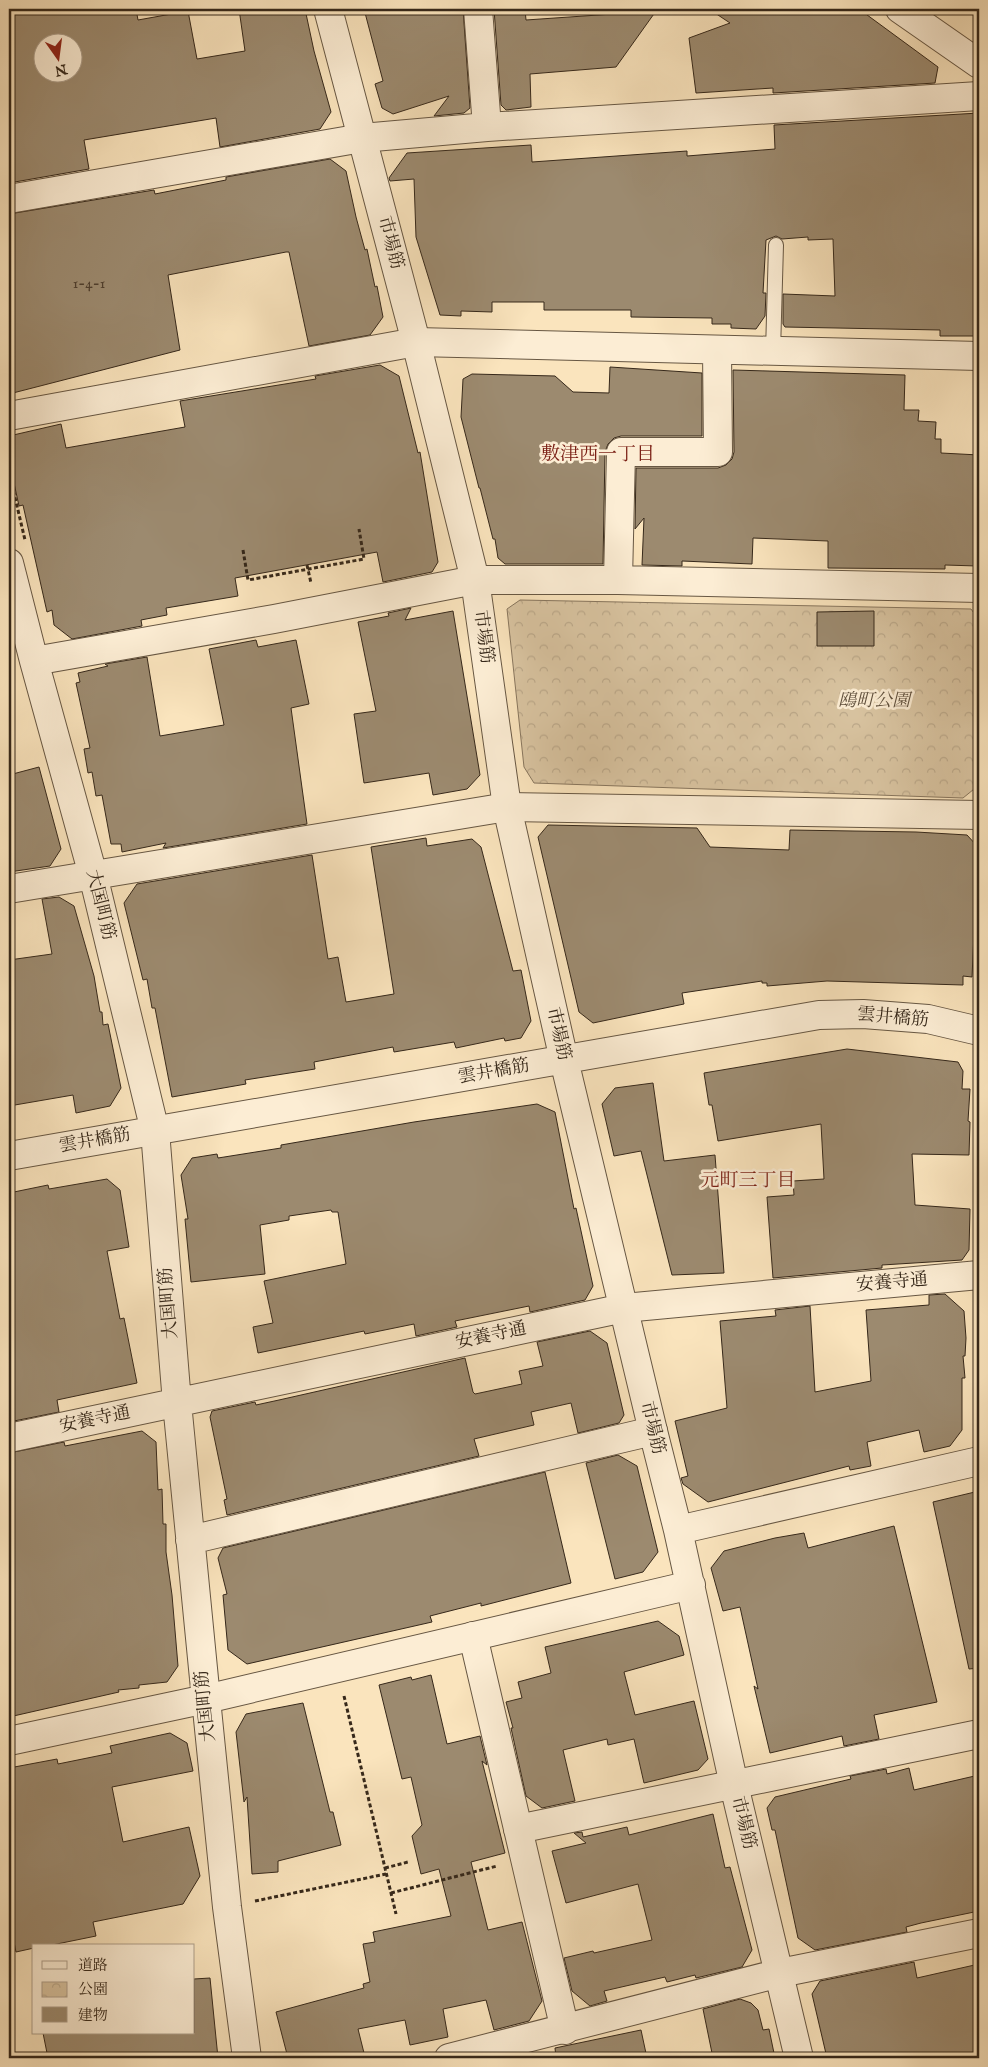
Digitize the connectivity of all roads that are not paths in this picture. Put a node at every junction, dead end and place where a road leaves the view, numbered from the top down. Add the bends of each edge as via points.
1 (328, 9) edge
2 (478, 9) edge
3 (900, 9) edge
4 (979, 64) edge
5 (979, 96) edge
6 (487, 127) junction
7 (362, 138) junction
8 (9, 199) edge
9 (776, 245) dead end
10 (416, 342) junction
11 (717, 350) junction
12 (772, 352) junction
13 (979, 356) edge
14 (9, 416) edge
15 (9, 563) edge
16 (475, 580) junction
17 (618, 580) junction
18 (979, 588) edge
19 (34, 662) junction
20 (507, 807) junction
21 (979, 815) edge
22 (94, 875) junction
23 (9, 890) edge
24 (979, 1031) edge
25 (564, 1060) junction
26 (155, 1131) junction
27 (9, 1156) edge
28 (979, 1275) edge
29 (624, 1308) junction
30 (177, 1403) junction
31 (653, 1431) junction
32 (9, 1438) edge
33 (979, 1461) edge
34 (678, 1530) junction
35 (190, 1540) junction
36 (690, 1585) junction
37 (473, 1636) junction
38 (206, 1699) junction
39 (979, 1734) edge
40 (9, 1741) edge
41 (734, 1785) junction
42 (518, 1829) junction
43 (979, 1933) edge
44 (780, 1973) junction
45 (565, 2030) junction
46 (247, 2058) edge
47 (450, 2058) edge
48 (799, 2058) edge

1 - 7 street, 市場筋
2 - 6 street
3 - 4 street
5 - 6 street
6 - 7 street
7 - 8 street
7 - 10 street, 市場筋
9 - 12 lane
10 - 11 street
10 - 14 street
10 - 16 street, 市場筋
11 - 12 street
11 - 17 street via 718,452 621,452
12 - 13 street
15 - 19 street, 大国町筋
16 - 17 street
16 - 19 street via 345,598
16 - 20 street, 市場筋
17 - 18 street
19 - 22 street, 大国町筋
20 - 21 street
20 - 22 street
20 - 25 street, 市場筋
22 - 23 street
22 - 26 street, 大国町筋
24 - 25 street, 雲井橋筋 via 928,1019 863,1014 819,1015
25 - 26 street, 雲井橋筋
25 - 29 street, 市場筋
26 - 27 street, 雲井橋筋
26 - 30 street, 大国町筋
28 - 29 street, 安養寺通
29 - 30 street, 安養寺通
29 - 31 street, 市場筋
30 - 32 street, 安養寺通
30 - 35 street, 大国町筋
31 - 34 street, 市場筋
31 - 35 street
33 - 34 street
34 - 36 street, 市場筋
35 - 38 street, 大国町筋
36 - 37 street
36 - 41 street, 市場筋
37 - 38 street
37 - 42 street
38 - 40 street
38 - 46 street, 大国町筋 via 227,1907
39 - 41 street
41 - 42 street
41 - 44 street, 市場筋
42 - 45 street
43 - 44 street
44 - 45 street
44 - 48 street, 市場筋
45 - 47 street

